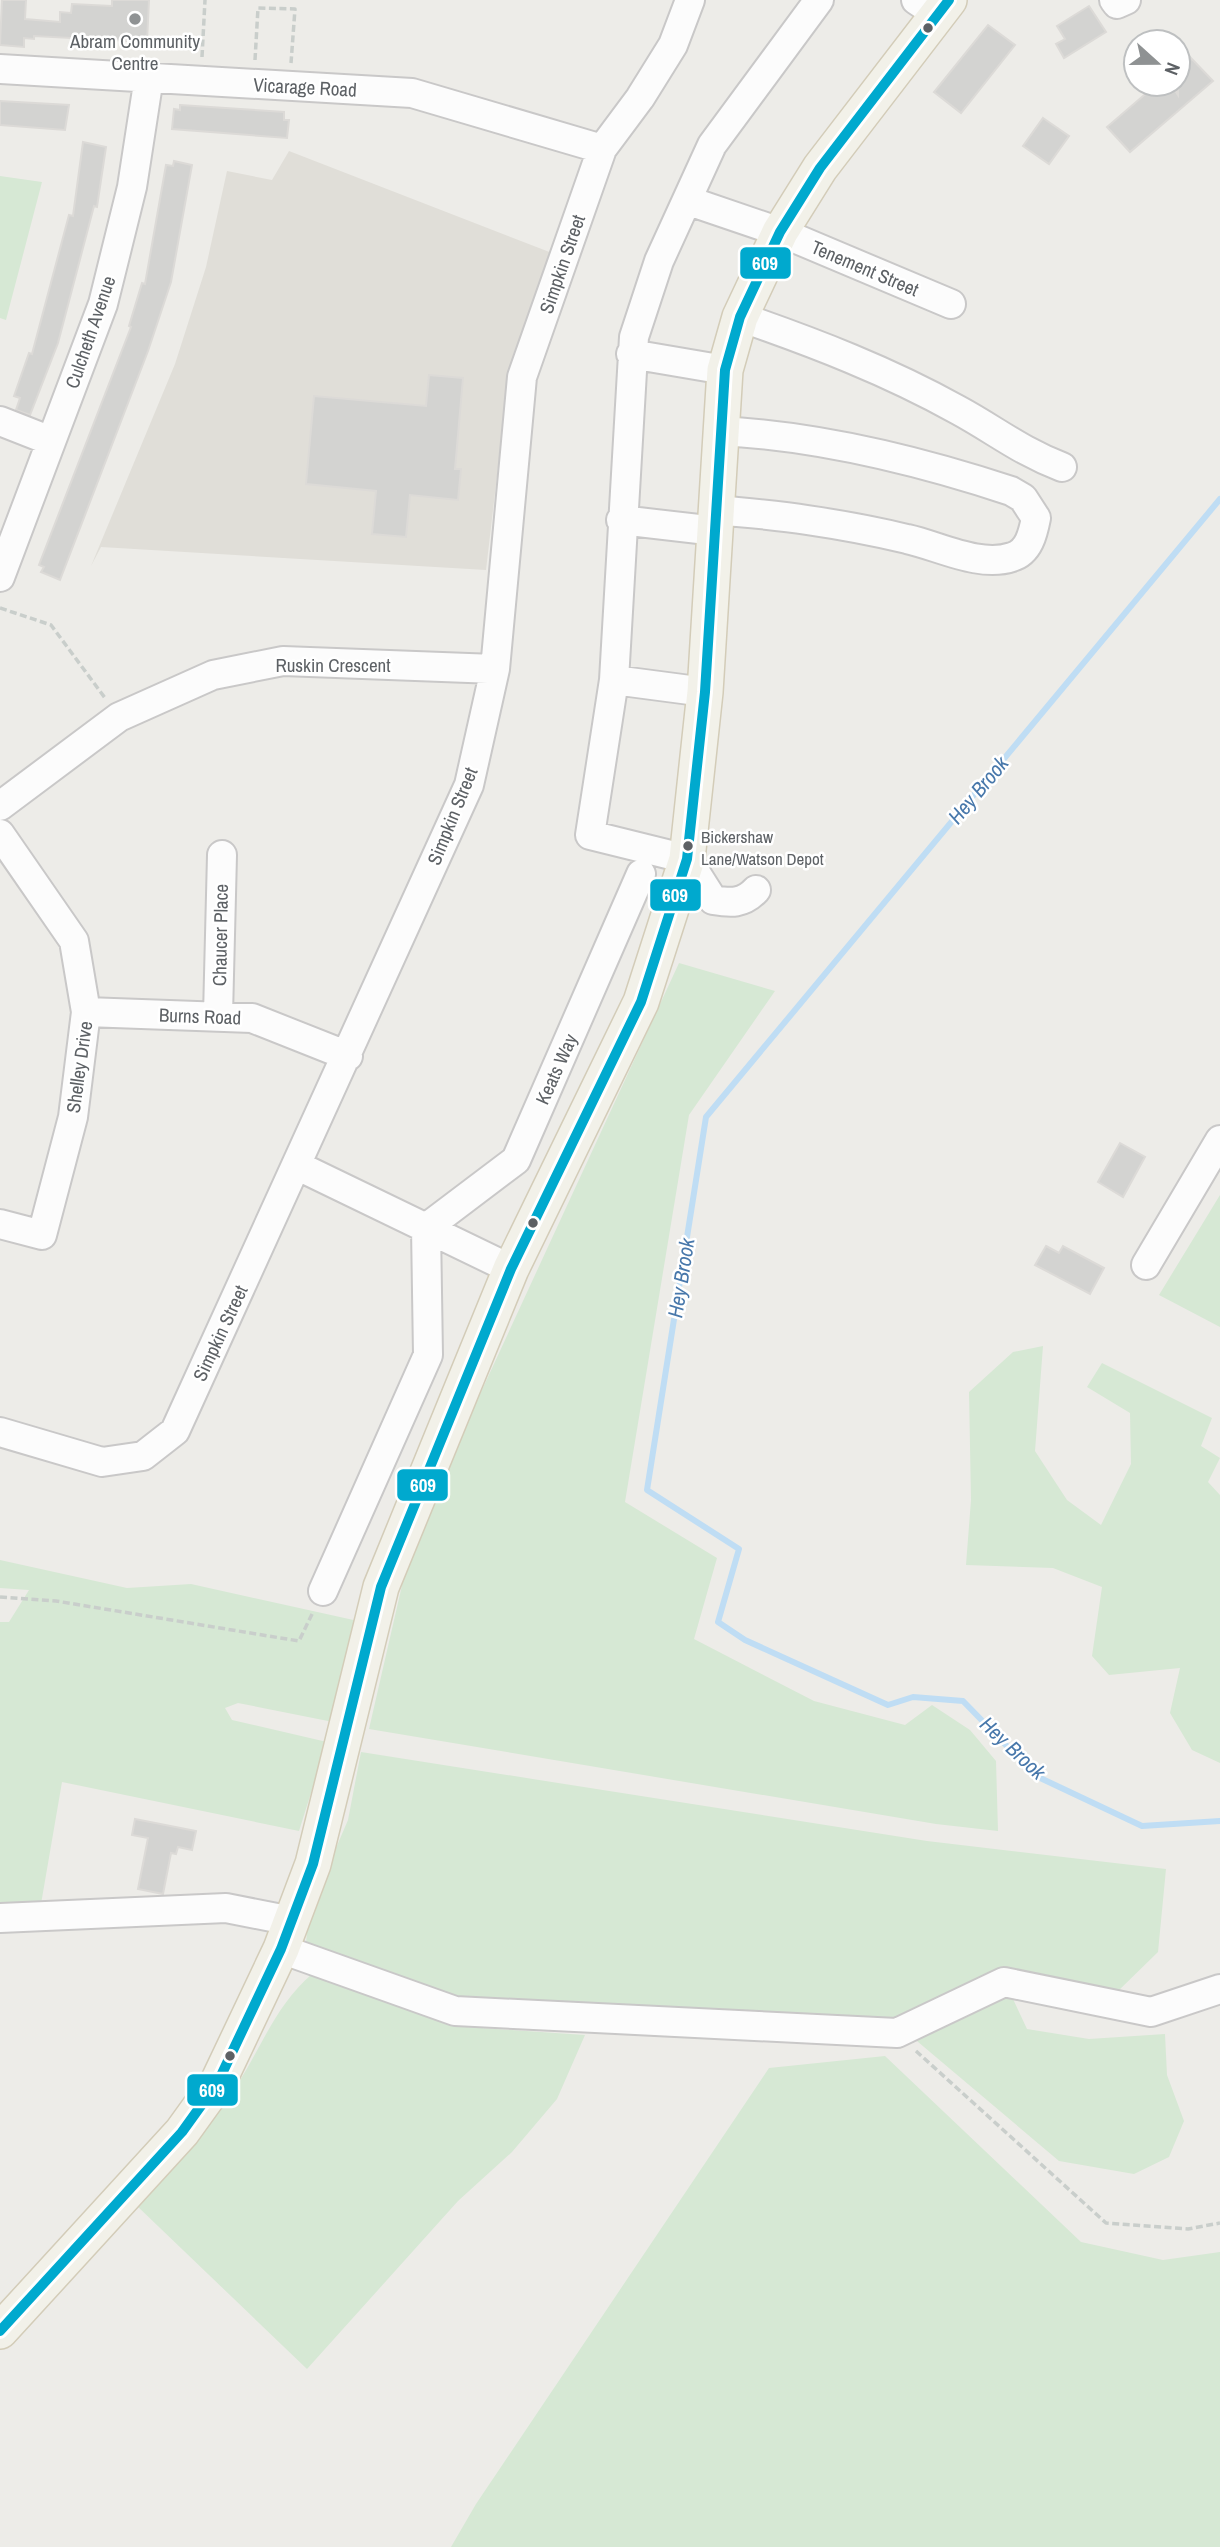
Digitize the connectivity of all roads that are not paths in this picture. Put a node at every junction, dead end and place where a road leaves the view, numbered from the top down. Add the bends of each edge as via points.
1 (690, 0) edge
2 (819, 0) edge
3 (1114, 0) edge
4 (1126, 0) edge
5 (934, 5) edge
6 (0, 69) edge
7 (149, 77) junction
8 (602, 149) junction
9 (689, 201) junction
10 (780, 232) junction
11 (951, 304) dead end
12 (740, 317) junction
13 (631, 354) junction
14 (725, 370) junction
15 (0, 421) edge
16 (720, 431) junction
17 (51, 441) junction
18 (1062, 467) dead end
19 (621, 520) junction
20 (716, 521) junction
21 (0, 577) edge
22 (495, 669) junction
23 (614, 680) junction
24 (705, 692) junction
25 (0, 806) edge
26 (0, 834) edge
27 (222, 855) dead end
28 (687, 859) junction
29 (642, 874) dead end
30 (756, 890) dead end
31 (86, 1012) junction
32 (218, 1016) junction
33 (348, 1056) junction
34 (1220, 1140) edge
35 (298, 1166) junction
36 (0, 1224) edge
37 (426, 1228) junction
38 (1146, 1265) dead end
39 (511, 1269) junction
40 (0, 1432) edge
41 (323, 1591) road end
42 (0, 1917) edge
43 (286, 1935) junction
44 (1220, 1989) edge
45 (0, 2331) edge

1 - 8 street, Simpkin Street via 666,56
2 - 9 street via 712,145
3 - 4 street via 1117,4
5 - 10 main road
6 - 7 street, Vicarage Road
7 - 8 street, Vicarage Road via 412,93
7 - 17 street, Culcheth Avenue via 132,187 103,304
8 - 22 street, Simpkin Street via 522,377
9 - 10 street, Tenement Street
9 - 13 street via 659,261
10 - 11 street, Tenement Street
10 - 12 main road
12 - 14 main road
12 - 18 street via 845,354 959,410 1027,453
13 - 14 street
13 - 19 street
14 - 16 main road
15 - 17 street
16 - 20 main road
16 - 20 street via 807,440 916,463 1011,491 1023,498 1036,518 1024,550 1000,559 805,519
17 - 21 street, Culcheth Avenue
19 - 20 street
19 - 23 street
20 - 24 main road
22 - 25 street, Ruskin Crescent via 283,661 213,675 119,717
22 - 33 street, Simpkin Street via 469,785
23 - 24 street
23 - 28 street via 590,835
24 - 28 main road
26 - 31 street, Shelley Drive via 74,941
27 - 32 street, Chaucer Place
28 - 30 street via 713,900 731,904
28 - 39 main road via 641,1002
29 - 37 street, Keats Way via 516,1160
31 - 32 street, Burns Road
31 - 36 street, Shelley Drive via 73,1117 41,1235
32 - 33 street, Burns Road via 252,1018
33 - 35 street, Simpkin Street
34 - 38 street
35 - 37 street
35 - 40 street, Simpkin Street via 175,1431 143,1456 102,1462
37 - 39 street
37 - 41 street via 428,1355
39 - 43 main road via 381,1587 316,1851
42 - 43 street via 226,1908
43 - 44 street via 454,2011 897,2034 1004,1982 1151,2012
43 - 45 main road via 218,2082 182,2132

